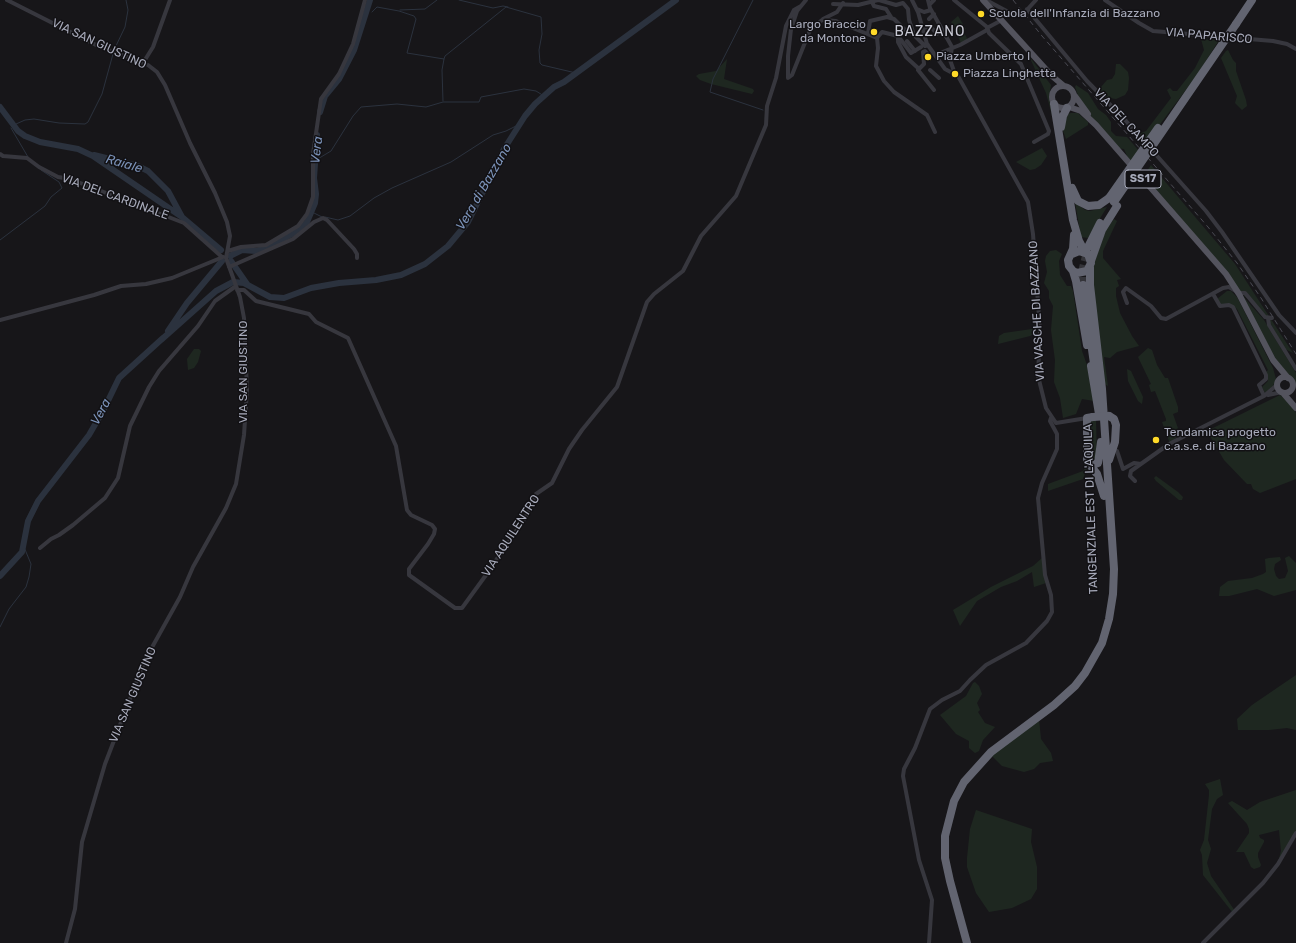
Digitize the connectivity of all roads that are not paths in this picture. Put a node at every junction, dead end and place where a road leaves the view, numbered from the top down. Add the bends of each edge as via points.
1 (7, 0) edge
2 (170, 0) edge
3 (365, 0) edge
4 (806, 0) edge
5 (879, 0) edge
6 (912, 0) edge
7 (934, 0) edge
8 (954, 0) edge
9 (984, 0) edge
10 (1036, 0) edge
11 (1105, 0) edge
12 (1252, 0) edge
13 (872, 2) junction
14 (929, 2) edge
15 (843, 3) junction
16 (833, 4) dead end
17 (801, 6) junction
18 (908, 9) junction
19 (917, 9) junction
20 (1024, 12) junction
21 (933, 13) junction
22 (891, 17) junction
23 (929, 19) dead end
24 (823, 20) junction
25 (1002, 20) junction
26 (922, 28) junction
27 (904, 29) junction
28 (987, 29) junction
29 (868, 34) junction
30 (936, 34) dead end
31 (914, 35) junction
32 (897, 36) junction
33 (877, 38) junction
34 (920, 41) junction
35 (1024, 44) junction
36 (928, 45) junction
37 (921, 47) junction
38 (952, 47) junction
39 (1296, 49) edge
40 (915, 51) junction
41 (924, 52) junction
42 (935, 55) junction
43 (930, 57) dead end
44 (143, 63) junction
45 (927, 67) junction
46 (918, 68) junction
47 (955, 74) junction
48 (939, 78) dead end
49 (1064, 86) junction
50 (934, 90) dead end
51 (1054, 91) junction
52 (1074, 95) junction
53 (1054, 104) junction
54 (1068, 108) junction
55 (1096, 125) junction
56 (1061, 130) junction
57 (936, 132) dead end
58 (1034, 142) dead end
59 (1062, 146) junction
60 (0, 154) edge
61 (1113, 202) junction
62 (1073, 220) junction
63 (1086, 250) junction
64 (227, 252) junction
65 (1072, 254) junction
66 (224, 258) junction
67 (357, 258) dead end
68 (1090, 264) junction
69 (1219, 265) junction
70 (232, 266) junction
71 (1073, 271) junction
72 (235, 285) junction
73 (1084, 285) tunnel mouth
74 (1223, 288) junction
75 (1239, 293) junction
76 (1213, 294) junction
77 (1127, 303) dead end
78 (1274, 317) junction
79 (0, 320) edge
80 (1296, 333) edge
81 (1273, 360) junction
82 (1296, 369) edge
83 (1288, 378) junction
84 (1278, 384) junction
85 (1293, 388) junction
86 (1283, 393) junction
87 (1264, 396) junction
88 (1296, 405) edge
89 (1296, 408) edge
90 (1098, 416) junction
91 (1051, 418) junction
92 (1115, 438) junction
93 (1103, 439) junction
94 (1116, 451) dead end
95 (1141, 464) junction
96 (1090, 466) junction
97 (1107, 471) junction
98 (1135, 481) dead end
99 (1104, 496) junction
100 (40, 548) dead end
101 (1296, 833) edge
102 (66, 943) edge
103 (929, 943) edge
104 (962, 943) edge
105 (967, 943) edge
106 (1203, 943) edge

1 - 44 street, VIA SAN GIUSTINO via 96,45
2 - 44 street via 153,47
3 - 64 street via 353,44 339,74 321,99 313,154 313,197 307,214 298,226 266,245 241,247
4 - 17 street
5 - 13 street
5 - 18 street via 896,5 903,3
6 - 19 street
7 - 14 street
8 - 28 street
9 - 20 street via 1016,16
9 - 25 main road, SS17
10 - 20 street
11 - 39 street, VIA PAPARISCO via 1154,31 1273,41
12 - 61 highway, bridge
13 - 15 street via 856,5
13 - 22 street via 874,6 886,9
14 - 21 street
15 - 16 street
15 - 24 street via 838,12
17 - 24 street via 793,20 790,33 788,78 792,75 810,30
17 - 72 street, VIA AQUILENTRO via 794,10 786,26 776,78 767,106 766,126 736,196 701,236 683,271 647,302 617,387 569,449 552,483 536,494 531,501 525,518 462,608 455,608 409,575 409,569 428,544 435,529 408,512 396,446 347,338 317,323 309,314 256,301
18 - 19 street
18 - 31 street
19 - 21 street
19 - 26 street
20 - 78 street, VIA DEL CAMPO via 1209,215
21 - 23 street
21 - 38 street
22 - 27 street
22 - 29 street via 871,21
24 - 29 street via 836,21
25 - 28 street
25 - 35 main road, SS17
26 - 30 street via 931,27
26 - 36 street
27 - 31 street
27 - 32 street
28 - 38 street
28 - 58 street via 1018,60 1026,74 1049,131
29 - 33 street
31 - 34 street
31 - 40 street via 906,42
32 - 33 street via 882,32
32 - 40 street via 910,53
32 - 46 street via 905,56
33 - 57 street via 876,66 883,80 893,91 927,115
34 - 36 street via 925,46
34 - 37 street
35 - 49 main road, SS17
35 - 51 main road via 1050,78
36 - 42 street
37 - 40 street
37 - 41 street
38 - 42 street
38 - 47 street via 950,60
41 - 43 street
41 - 45 street
42 - 47 street via 945,69
44 - 64 street, VIA SAN GIUSTINO via 157,72 165,85 190,143 219,200 230,232
45 - 46 street
45 - 48 street
46 - 50 street
47 - 91 street, VIA VASCHE DI BAZZANO via 1028,202 1040,331 1038,376
49 - 51 main road
49 - 52 main road, SS17 via 1071,89
51 - 53 main road
52 - 54 main road via 1074,101
52 - 55 main road, SS17
53 - 54 main road via 1060,108
53 - 59 highway
54 - 55 main road via 1081,111
54 - 56 highway via 1062,118
55 - 69 main road, SS17
56 - 59 highway
56 - 61 highway via 1076,198 1090,207
59 - 62 highway
60 - 66 street, VIA DEL CARDINALE via 27,158 58,177 70,179 184,223
61 - 63 highway
61 - 68 highway
62 - 63 highway via 1079,241
62 - 65 highway
63 - 65 highway
63 - 68 highway
64 - 66 street, VIA SAN GIUSTINO
65 - 71 highway via 1068,263
66 - 70 street, VIA SAN GIUSTINO
66 - 79 street via 172,278 121,286
67 - 70 street via 357,252 323,218 293,239
68 - 71 highway via 1082,273
68 - 90 highway via 1096,334
69 - 74 street via 1227,281
69 - 75 main road, SS17
70 - 72 street, VIA SAN GIUSTINO
71 - 90 highway
72 - 100 street via 215,301 148,387 130,426 118,478 105,498 73,526
72 - 102 street, VIA SAN GIUSTINO via 244,318 247,390 244,435 236,484 180,597 145,660 107,758 86,823 75,909
73 - 90 highway
74 - 75 street via 1230,288
74 - 76 street
75 - 78 street via 1246,294
75 - 81 main road, SS17
76 - 77 street via 1166,319 1161,318 1151,306 1126,288 1123,292
76 - 87 street via 1221,306 1233,307 1266,375 1266,379 1259,386
78 - 80 street
78 - 82 street via 1269,325
81 - 83 main road, SS17
81 - 84 main road, SS17
83 - 84 main road via 1282,378
83 - 85 main road, SS17
84 - 86 main road, SS17
84 - 87 street
85 - 86 main road
85 - 88 main road, SS17
86 - 87 street
86 - 89 main road, SS17
87 - 95 street via 1182,437
90 - 91 street via 1058,424
90 - 92 highway via 1114,418
90 - 93 highway, TANGENZIALE EST DI L'AQUILA
90 - 96 highway via 1086,454
91 - 103 street, VIA VASCHE DI BAZZANO via 1057,434 1057,449 1038,498 1045,575 1052,612 1026,643 986,665 960,691 930,709 904,769 903,776 919,860 932,900
92 - 93 highway via 1114,442 1110,443
92 - 97 highway
93 - 96 highway via 1098,463
93 - 97 highway, TANGENZIALE EST DI L'AQUILA
93 - 99 highway, TANGENZIALE EST DI L'AQUILA
94 - 95 street via 1123,469 1134,463
95 - 98 street via 1130,472
96 - 99 highway via 1098,478
97 - 105 highway, TANGENZIALE EST DI L'AQUILA via 1114,569 1110,619 1102,643 1075,686 977,766 964,782 950,814 945,836 945,858
99 - 104 highway, TANGENZIALE EST DI L'AQUILA via 1108,595 1104,619 1088,660 1071,683 1052,700 988,747 961,777 945,812 940,834 940,859 944,883
101 - 106 street via 1266,880

